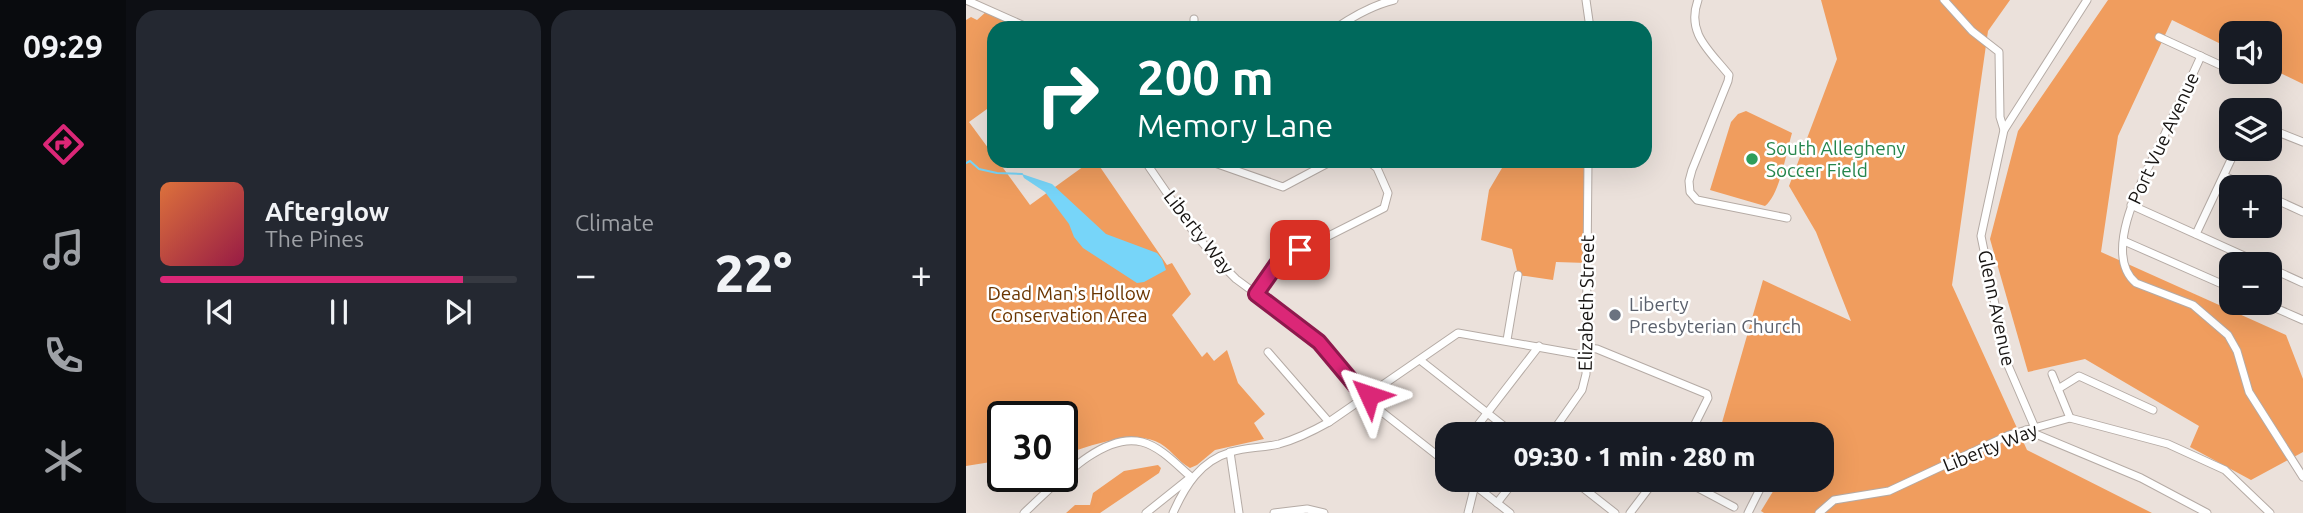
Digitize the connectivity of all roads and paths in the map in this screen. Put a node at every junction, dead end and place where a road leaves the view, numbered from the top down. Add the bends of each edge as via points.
1 (1394, 0) edge
2 (1587, 0) edge
3 (1698, 0) edge
4 (1944, 0) edge
5 (2087, 0) edge
6 (966, 1) edge
7 (1013, 21) edge
8 (1347, 21) edge
9 (1589, 21) edge
10 (2158, 37) dead end
11 (2201, 56) junction
12 (2219, 64) edge
13 (2004, 130) junction
14 (2282, 134) edge
15 (2303, 142) edge
16 (1150, 168) edge
17 (1229, 168) edge
18 (1319, 168) edge
19 (1377, 168) edge
20 (1588, 168) edge
21 (2219, 186) edge
22 (2282, 202) edge
23 (2131, 205) junction
24 (2303, 212) edge
25 (1787, 218) dead end
26 (2196, 234) junction
27 (2124, 241) junction
28 (2236, 252) edge
29 (2282, 273) edge
30 (1518, 275) dead end
31 (2219, 283) edge
32 (2303, 283) edge
33 (1256, 294) junction
34 (2282, 311) edge
35 (2303, 320) edge
36 (1507, 340) junction
37 (1539, 346) junction
38 (1268, 352) dead end
39 (1588, 352) junction
40 (1420, 360) junction
41 (2052, 374) dead end
42 (2058, 389) junction
43 (1365, 397) junction
44 (2153, 410) dead end
45 (1487, 413) junction
46 (2070, 418) junction
47 (1329, 422) junction
48 (1480, 422) edge
49 (1499, 422) edge
50 (1559, 422) edge
51 (1696, 422) edge
52 (2031, 429) junction
53 (1230, 452) junction
54 (1435, 453) edge
55 (1191, 477) junction
56 (2303, 477) edge
57 (1473, 492) edge
58 (1484, 492) edge
59 (1506, 492) edge
60 (1590, 492) edge
61 (1646, 492) edge
62 (1706, 492) edge
63 (1758, 492) edge
64 (1497, 503) junction
65 (1734, 507) dead end
66 (1024, 513) edge
67 (1146, 513) edge
68 (1173, 513) edge
69 (1239, 513) edge
70 (1274, 513) edge
71 (1324, 513) edge
72 (1468, 513) edge
73 (1510, 513) edge
74 (1615, 513) edge
75 (1630, 513) edge
76 (1748, 513) edge
77 (1819, 513) edge
78 (2207, 513) edge
79 (2270, 513) edge

1 - 8 street
2 - 9 street
3 - 25 street via 1693,26 1728,81 1692,170 1690,192 1697,200
4 - 13 street, Glenn Avenue via 1999,52
5 - 13 street
6 - 7 street
10 - 11 street
11 - 12 street
11 - 23 street, Port Vue Avenue
13 - 52 street, Glenn Avenue via 1981,236 2007,363
14 - 15 street
16 - 33 street, Liberty Way via 1209,251
17 - 18 street via 1283,187
19 - 33 street via 1388,193 1384,208 1279,261
20 - 39 street, Elizabeth Street
21 - 26 street
22 - 24 street
23 - 26 street
23 - 27 street, Port Vue Avenue
26 - 28 street
27 - 31 street
27 - 56 street, Port Vue Avenue via 2124,259 2136,283 2193,305 2228,335 2249,391
29 - 32 street
30 - 36 street
33 - 43 street, Liberty Way via 1319,342
34 - 35 street
36 - 37 street
36 - 40 street via 1458,333
37 - 39 street
37 - 45 street
38 - 47 street
39 - 50 street, Elizabeth Street via 1582,390
39 - 51 street via 1597,349 1703,393 1708,398
40 - 43 street
40 - 45 street
41 - 42 street
42 - 44 street via 2079,376
42 - 46 street
43 - 47 street
43 - 54 street, Liberty Way
45 - 48 street
45 - 49 street
46 - 52 street, Liberty Way
46 - 79 street via 2168,444 2225,470
47 - 53 street via 1281,444
52 - 77 street, Liberty Way via 1889,491 1834,500
52 - 78 street
53 - 55 street
53 - 69 street
55 - 66 street via 1151,446 1113,442
55 - 67 street
55 - 68 street
57 - 72 street
58 - 64 street
59 - 64 street
60 - 74 street
61 - 75 street
62 - 65 street
63 - 76 street
64 - 73 street
70 - 71 street via 1307,509

